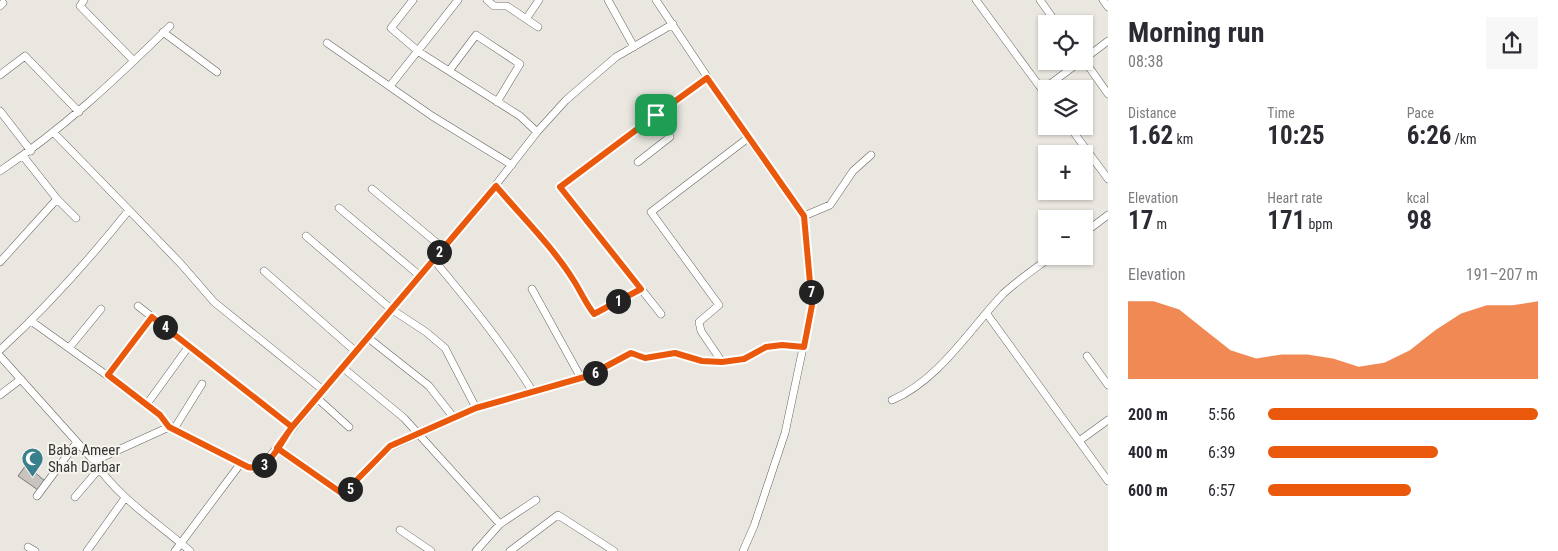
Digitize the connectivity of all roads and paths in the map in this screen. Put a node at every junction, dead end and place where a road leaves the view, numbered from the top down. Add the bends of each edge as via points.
1 (84, 0) edge
2 (413, 0) edge
3 (458, 0) edge
4 (487, 0) edge
5 (539, 0) edge
6 (608, 0) edge
7 (656, 0) edge
8 (976, 0) edge
9 (1040, 0) edge
10 (1103, 0) edge
11 (1108, 7) edge
12 (1051, 15) edge
13 (526, 19) junction
14 (673, 24) junction
15 (170, 26) dead end
16 (538, 26) dead end
17 (163, 32) junction
18 (1108, 41) edge
19 (327, 43) dead end
20 (634, 46) junction
21 (419, 52) junction
22 (1093, 52) edge
23 (134, 61) junction
24 (449, 70) junction
25 (1071, 70) edge
26 (1090, 70) edge
27 (216, 72) dead end
28 (0, 75) edge
29 (707, 78) junction
30 (1059, 80) edge
31 (1038, 85) edge
32 (390, 86) junction
33 (1108, 94) edge
34 (497, 102) junction
35 (0, 111) edge
36 (79, 112) junction
37 (656, 115) junction
38 (537, 132) junction
39 (54, 133) junction
40 (1076, 135) edge
41 (748, 138) junction
42 (31, 151) junction
43 (871, 155) dead end
44 (23, 156) junction
45 (638, 162) dead end
46 (512, 165) junction
47 (0, 171) edge
48 (1108, 179) edge
49 (496, 186) junction
50 (372, 189) dead end
51 (57, 199) junction
52 (339, 208) dead end
53 (129, 210) junction
54 (1108, 215) edge
55 (804, 216) junction
56 (76, 218) dead end
57 (1093, 226) edge
58 (306, 236) dead end
59 (443, 248) junction
60 (433, 259) junction
61 (0, 262) edge
62 (1041, 265) edge
63 (264, 271) dead end
64 (419, 275) junction
65 (532, 289) dead end
66 (641, 289) junction
67 (138, 306) dead end
68 (101, 309) dead end
69 (391, 309) junction
70 (661, 314) dead end
71 (987, 314) junction
72 (152, 317) junction
73 (32, 321) junction
74 (367, 337) junction
75 (189, 346) junction
76 (804, 347) junction
77 (69, 348) junction
78 (0, 350) edge
79 (355, 351) junction
80 (0, 356) edge
81 (1087, 356) dead end
82 (722, 362) junction
83 (342, 367) junction
84 (108, 375) junction
85 (581, 378) junction
86 (21, 379) junction
87 (202, 384) dead end
88 (1108, 385) edge
89 (323, 390) junction
90 (533, 392) junction
91 (0, 395) edge
92 (317, 398) junction
93 (892, 400) dead end
94 (147, 404) junction
95 (476, 408) junction
96 (454, 418) junction
97 (1108, 420) edge
98 (292, 427) junction
99 (349, 427) dead end
100 (172, 428) junction
101 (419, 434) junction
102 (1079, 441) junction
103 (77, 442) junction
104 (277, 448) junction
105 (94, 461) junction
106 (241, 462) junction
107 (99, 469) junction
108 (1108, 482) edge
109 (36, 496) dead end
110 (75, 497) dead end
111 (125, 498) junction
112 (536, 500) dead end
113 (500, 524) junction
114 (400, 530) dead end
115 (181, 543) junction
116 (87, 551) edge
117 (175, 551) edge
118 (190, 551) edge
119 (431, 551) edge
120 (476, 551) edge
121 (510, 551) edge
122 (614, 551) edge
123 (743, 551) edge

1 - 23 street via 80,6
2 - 21 street via 391,28
3 - 21 street
4 - 13 street via 494,6 507,6
5 - 13 street
6 - 20 street
7 - 14 street
8 - 31 street
9 - 12 street
10 - 11 street
13 - 16 street
14 - 20 street
14 - 29 street
15 - 17 street
17 - 23 street
17 - 27 street
18 - 22 street
19 - 32 street
20 - 38 street via 616,57 566,100
21 - 24 street
21 - 32 street
23 - 36 street
24 - 34 street
24 - 34 street via 476,35 520,64
25 - 30 street
26 - 33 street
28 - 36 street via 25,56
29 - 37 street
29 - 41 street
32 - 46 street
34 - 38 street via 520,116
35 - 42 street
36 - 39 street
37 - 45 street via 670,137
37 - 66 street via 560,187
38 - 46 street
39 - 42 street
39 - 53 street
40 - 48 street
41 - 55 street
41 - 82 street via 651,212 719,305 699,322 701,331
42 - 44 street
43 - 55 street via 853,171 830,205
44 - 47 street
44 - 51 street
46 - 49 street
49 - 59 street
49 - 66 street via 553,252 594,314
50 - 59 street
51 - 56 street
51 - 61 street
52 - 64 street
53 - 73 street via 93,255
53 - 89 street via 214,302
54 - 57 street
55 - 76 street via 812,305
58 - 69 street
59 - 60 street
60 - 64 street
60 - 90 street via 492,332
62 - 71 street via 1004,294
63 - 79 street
64 - 69 street
65 - 85 street
66 - 70 street
67 - 72 street
68 - 77 street
69 - 74 street
69 - 95 street via 445,348
71 - 93 street via 963,343 921,382
71 - 102 street
72 - 75 street
72 - 84 street
73 - 77 street
73 - 78 street
74 - 79 street
74 - 96 street via 429,386
75 - 94 street
75 - 98 street
76 - 82 street via 766,347 744,359
76 - 123 street via 785,433
77 - 84 street
79 - 83 street
80 - 86 street
81 - 88 street
82 - 85 street via 702,361 675,353 645,358 631,353
83 - 89 street
83 - 101 street
84 - 94 street
85 - 90 street
86 - 91 street
86 - 103 street
87 - 100 street
89 - 92 street
90 - 95 street
92 - 98 street
92 - 99 street
94 - 100 street
95 - 96 street
96 - 101 street
97 - 102 street
98 - 104 street
100 - 105 street
100 - 106 street
101 - 104 street via 390,446 345,492 340,492
101 - 113 street
102 - 108 street
103 - 105 street
103 - 109 street
104 - 106 street via 262,466 256,468
105 - 107 street
106 - 115 street
107 - 110 street
107 - 111 street
111 - 115 street
111 - 116 street
112 - 113 street
113 - 120 street
114 - 119 street
115 - 117 street
115 - 118 street
121 - 122 street via 558,515

